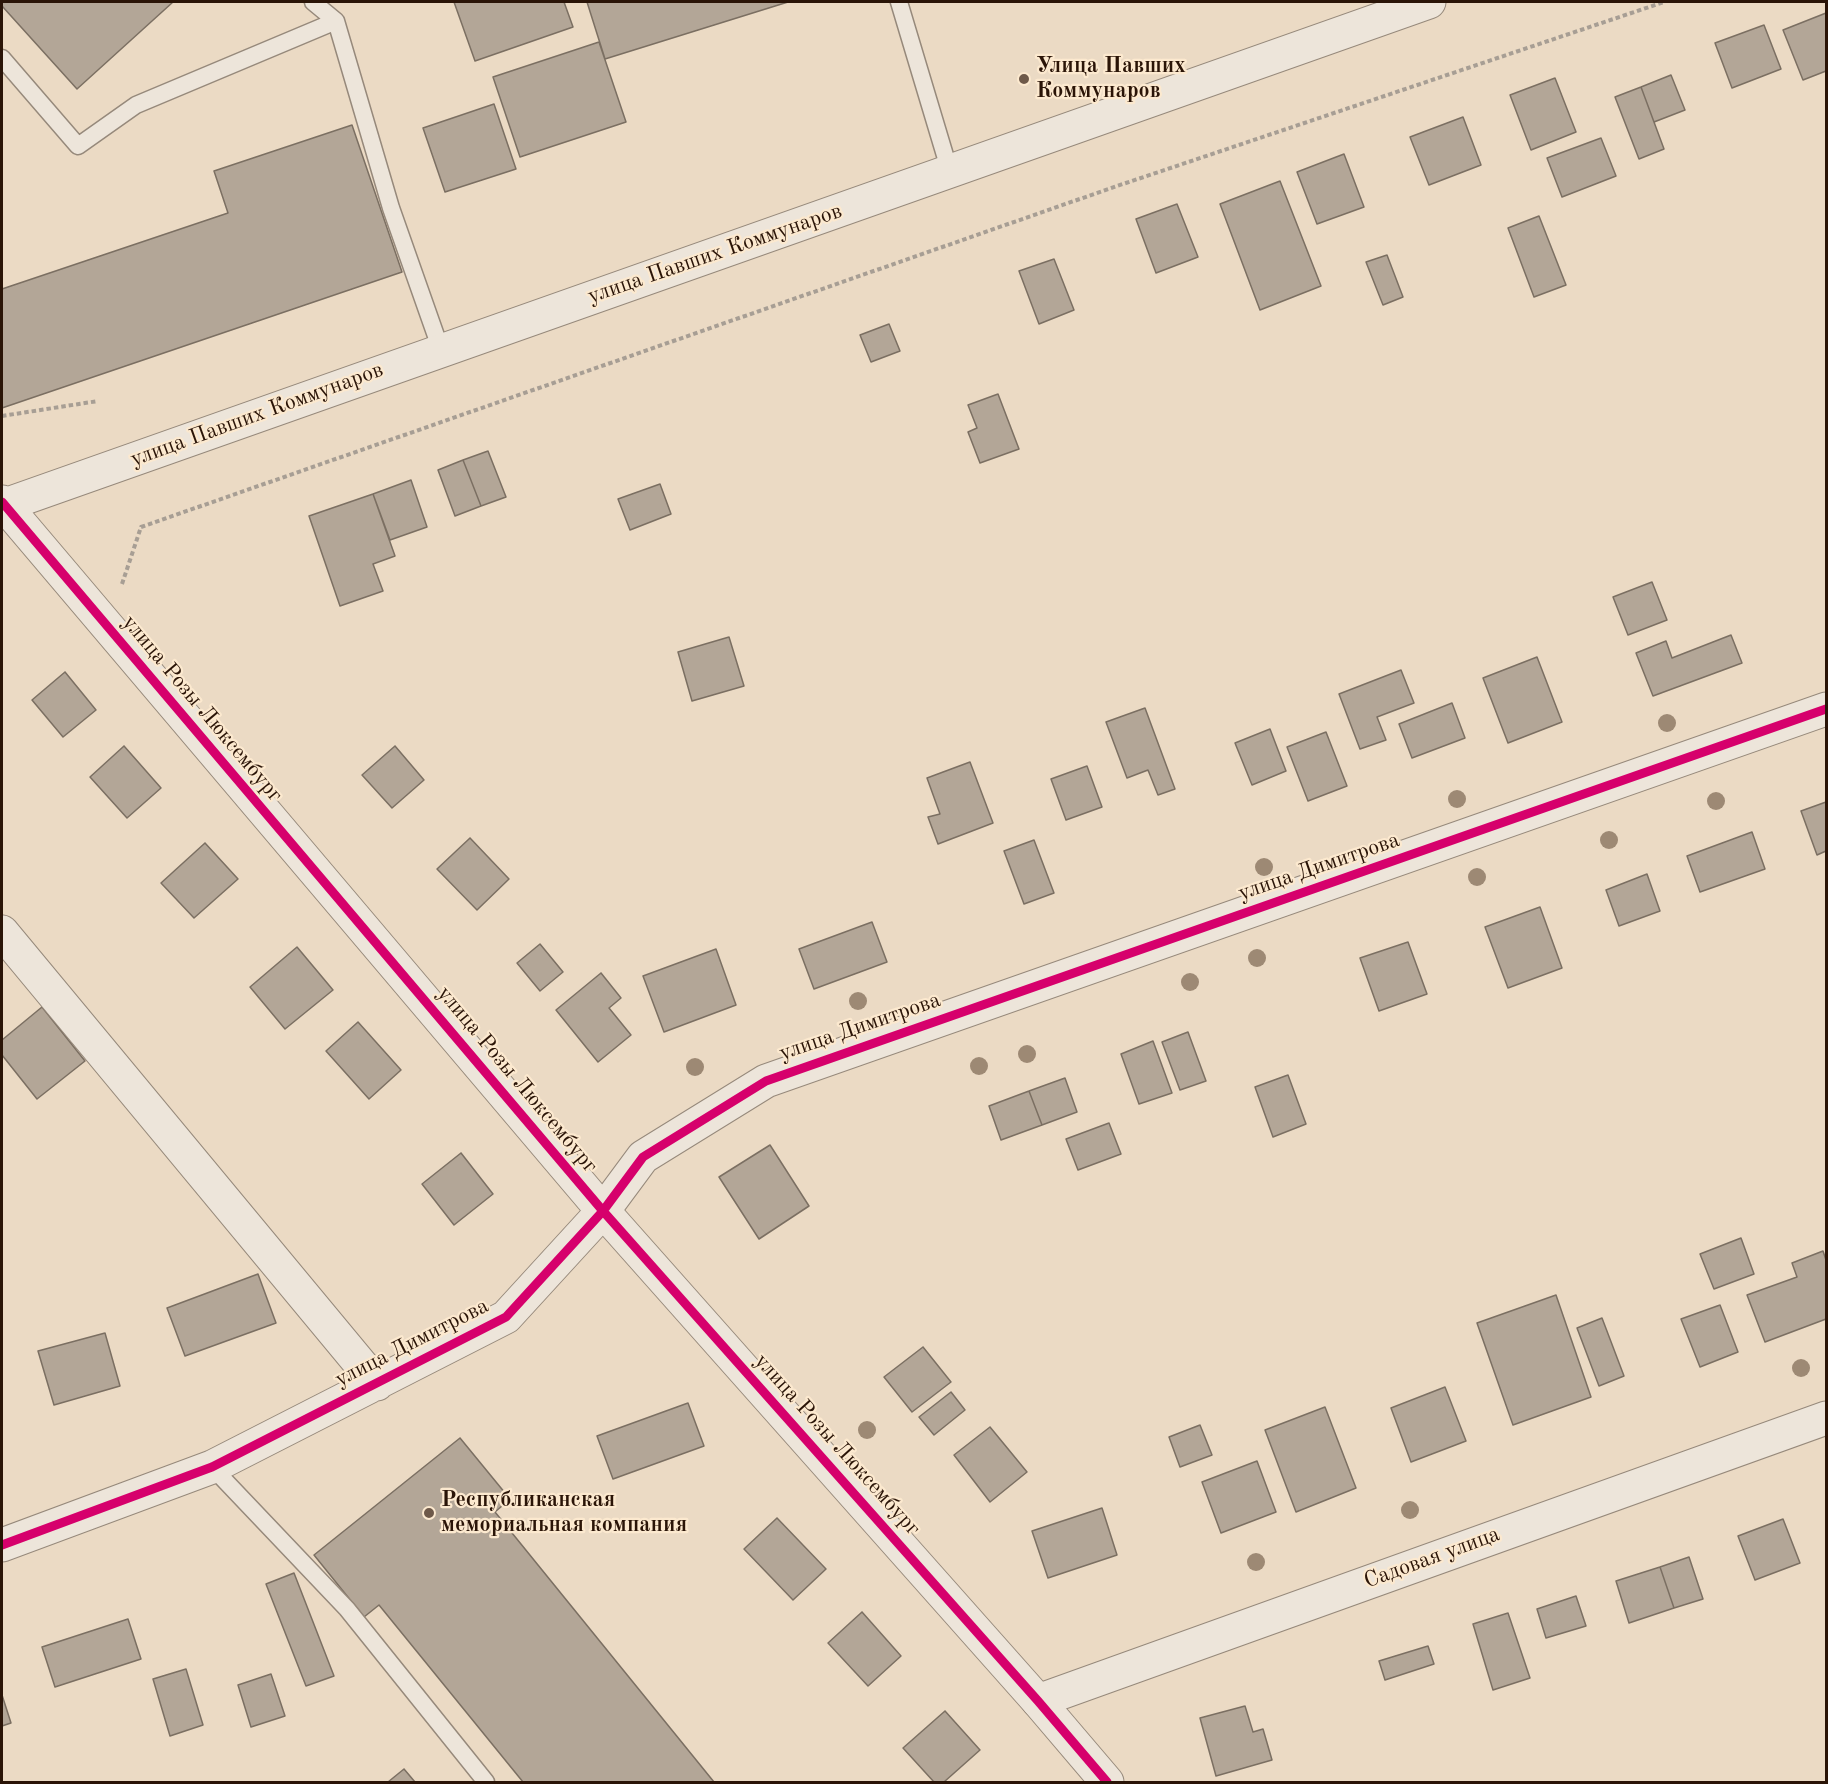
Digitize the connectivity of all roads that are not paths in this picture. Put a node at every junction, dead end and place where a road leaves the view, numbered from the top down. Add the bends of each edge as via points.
1 (313, 2) edge
2 (898, 2) edge
3 (1429, 2) edge
4 (336, 21) junction
5 (2, 58) edge
6 (950, 172) junction
7 (441, 350) junction
8 (2, 505) edge
9 (1827, 709) edge
10 (2, 932) edge
11 (603, 1211) junction
12 (377, 1383) junction
13 (1827, 1418) edge
14 (212, 1467) junction
15 (2, 1545) edge
16 (1038, 1701) junction
17 (486, 1782) edge
18 (1107, 1782) edge

1 - 4 lane
2 - 6 lane
3 - 6 street, улица Павших Коммунаров
4 - 5 lane via 136,105 78,146
4 - 7 lane via 391,208
6 - 7 street, улица Павших Коммунаров
7 - 8 street, улица Павших Коммунаров
8 - 11 street, улица Розы Люксембург
9 - 11 street, улица Димитрова via 766,1081 643,1156
10 - 12 street
11 - 12 street, улица Димитрова via 506,1317
11 - 16 street, улица Розы Люксембург
12 - 14 street, улица Димитрова
13 - 16 street, Садовая улица
14 - 15 street, улица Димитрова
14 - 17 lane via 347,1609
16 - 18 street, улица Розы Люксембург

